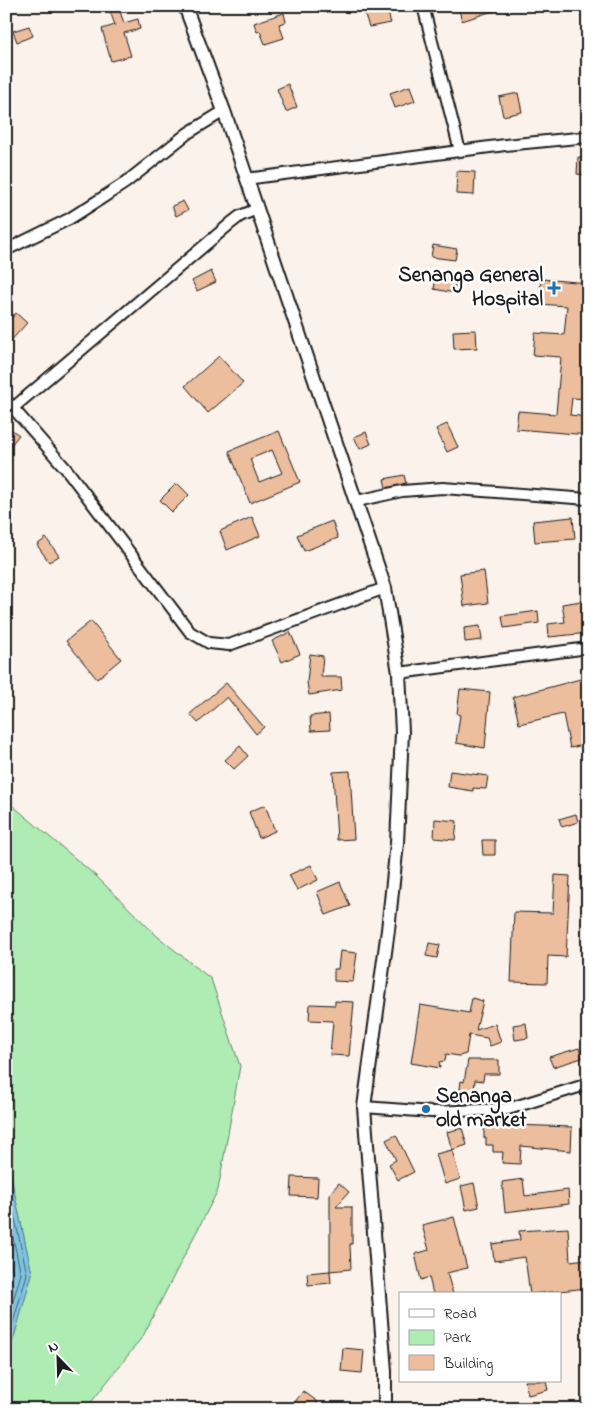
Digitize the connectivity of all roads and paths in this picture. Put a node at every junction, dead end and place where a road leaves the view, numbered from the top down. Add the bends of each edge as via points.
1 (186, 6) edge
2 (423, 6) edge
3 (224, 111) junction
4 (588, 137) edge
5 (460, 151) junction
6 (246, 179) junction
7 (257, 209) junction
8 (6, 250) edge
9 (9, 404) edge
10 (588, 499) edge
11 (357, 501) junction
12 (385, 588) junction
13 (588, 648) edge
14 (399, 673) junction
15 (588, 1084) edge
16 (364, 1107) junction
17 (385, 1409) edge

1 - 3 street
2 - 5 street
3 - 6 street
3 - 8 street via 188,133 126,183 92,205
4 - 5 street
5 - 6 street
6 - 7 street
7 - 9 street via 231,223
7 - 11 street
9 - 12 street via 67,470 190,632 209,643 229,645
10 - 11 street via 443,488 402,491
11 - 12 street
12 - 14 street
13 - 14 street
14 - 16 street via 402,732 397,843
15 - 16 street via 508,1110 432,1112
16 - 17 street via 386,1371

